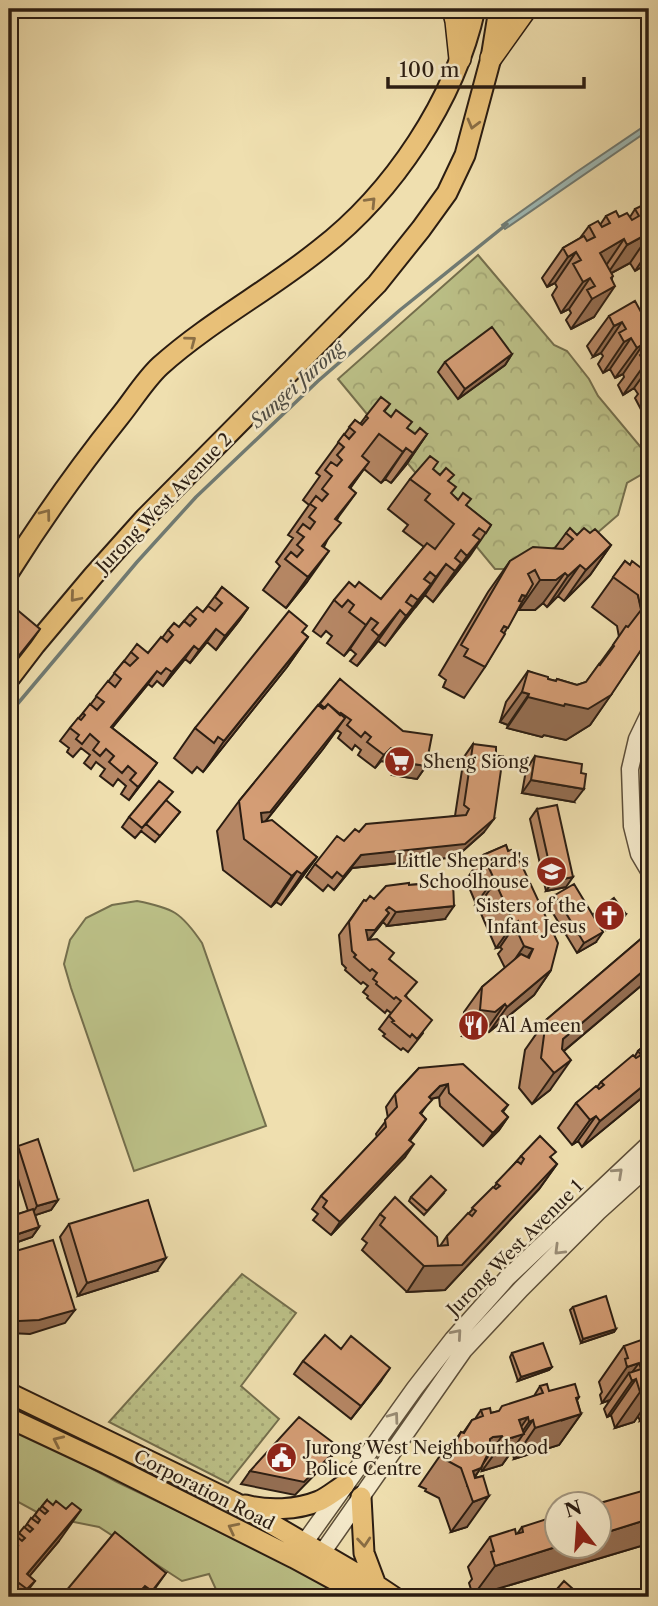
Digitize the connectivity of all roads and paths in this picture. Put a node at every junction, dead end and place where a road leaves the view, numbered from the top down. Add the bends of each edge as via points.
1 (453, 9) edge
2 (475, 9) edge
3 (499, 9) edge
4 (526, 9) edge
5 (491, 58) junction
6 (460, 59) junction
7 (9, 572) edge
8 (9, 679) edge
9 (649, 714) edge
10 (649, 871) edge
11 (649, 1144) edge
12 (649, 1166) edge
13 (9, 1393) edge
14 (9, 1418) edge
15 (344, 1485) junction
16 (361, 1497) junction
17 (234, 1502) junction
18 (299, 1550) junction
19 (317, 1560) junction
20 (371, 1591) edge
21 (394, 1597) edge

1 - 6 highway
2 - 6 main road
3 - 5 main road, Jurong West Avenue 2
4 - 5 highway
5 -> 8 main road, Jurong West Avenue 2 via 465,156 447,193 421,229 377,284 145,518
7 -> 6 main road via 38,525 157,369 319,251 379,193 434,116
9 - 10 street via 637,739 630,779 632,826
15 -> 11 street, Jurong West Avenue 1 via 453,1339 498,1288
12 -> 16 street, Jurong West Avenue 1 via 571,1238 464,1350
13 - 17 main road, Corporation Road
18 -> 14 main road, Corporation Road
15 - 17 main road via 320,1500 291,1508
15 - 18 street, Jurong West Avenue 1
16 - 19 street, Jurong West Avenue 1
16 -> 20 main road
17 - 18 main road, Corporation Road
18 - 19 main road, Corporation Road
19 - 20 main road, Corporation Road
20 - 21 main road, Corporation Road

